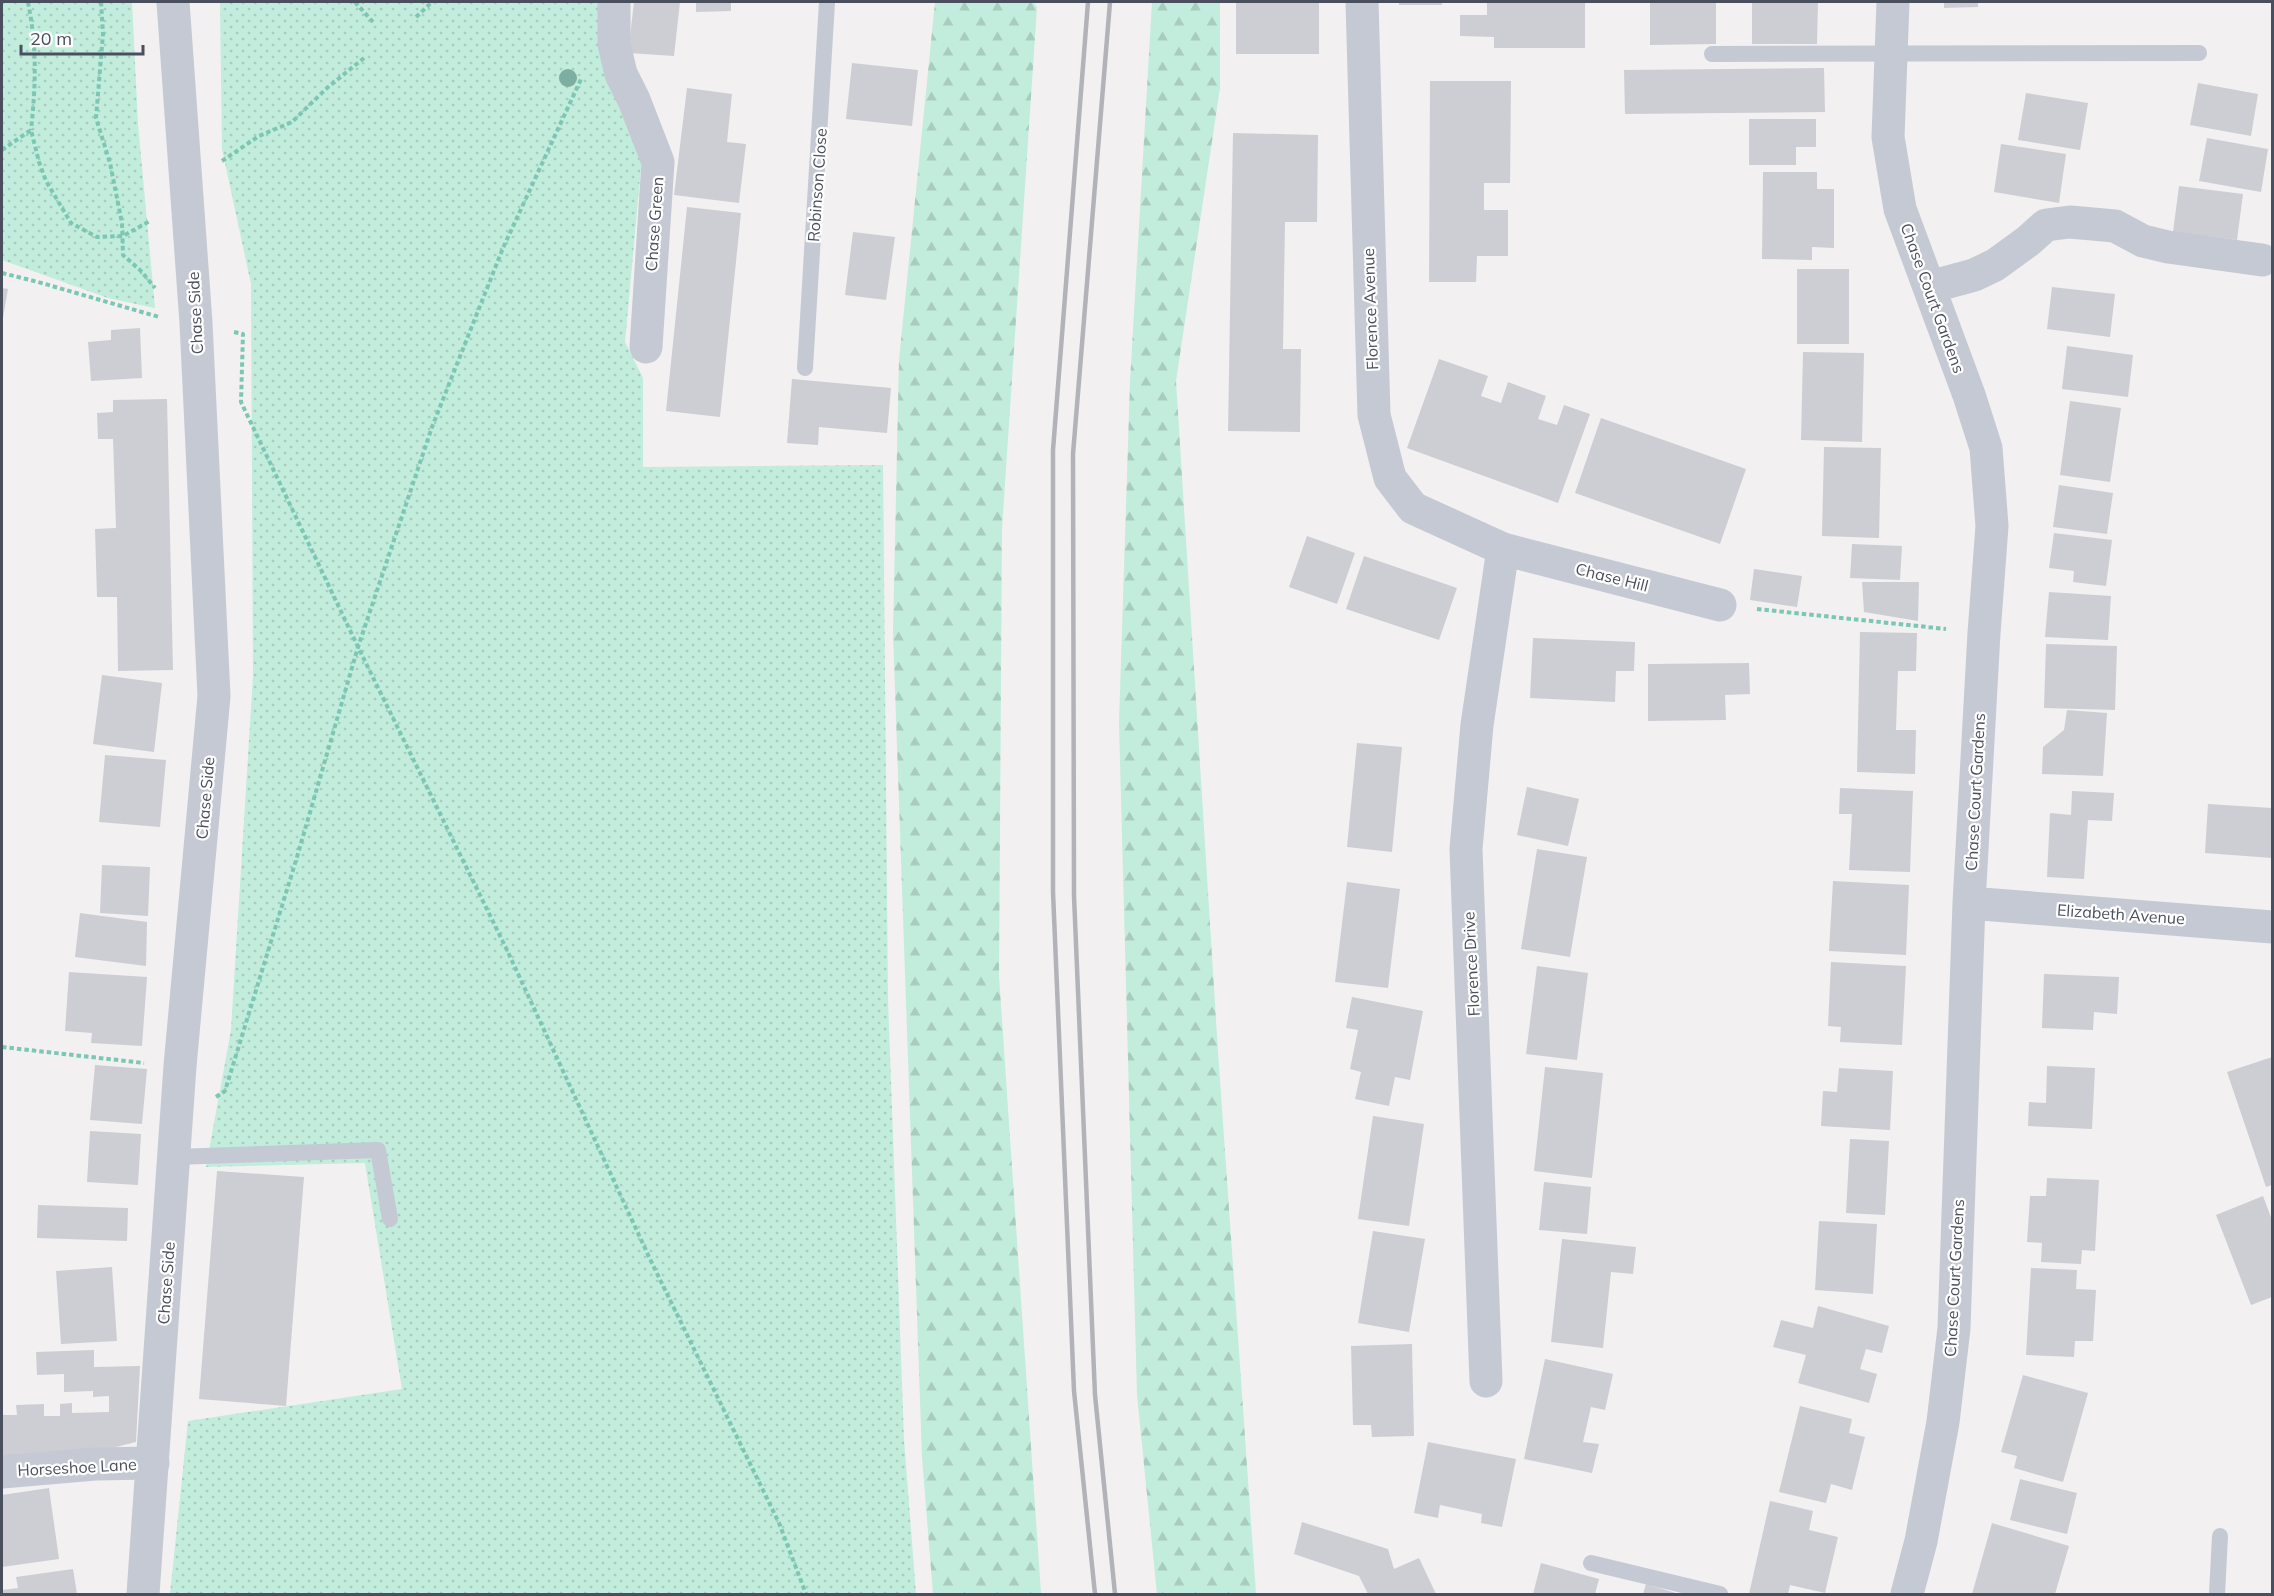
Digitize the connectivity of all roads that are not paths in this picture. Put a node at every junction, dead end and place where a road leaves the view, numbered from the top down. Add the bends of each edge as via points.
1 (173, 2) edge
2 (614, 2) edge
3 (827, 2) edge
4 (1362, 2) edge
5 (1893, 2) edge
6 (1892, 53) junction
7 (2199, 53) dead end
8 (1712, 54) dead end
9 (2262, 260) dead end
10 (1929, 287) junction
11 (646, 347) dead end
12 (805, 368) dead end
13 (1503, 549) junction
14 (1720, 605) road end
15 (1969, 903) junction
16 (2272, 927) edge
17 (174, 1157) junction
18 (390, 1219) dead end
19 (1486, 1382) dead end
20 (153, 1463) junction
21 (2, 1472) edge
22 (2220, 1536) dead end
23 (1591, 1563) dead end
24 (143, 1594) edge
25 (1720, 1594) edge
26 (1907, 1594) edge
27 (2217, 1594) edge

1 - 17 street, Chase Side via 188,185 214,696
2 - 11 street, Chase Green via 614,44 621,74 658,162
3 - 12 lane, Robinson Close
4 - 13 street, Florence Avenue via 1374,415 1390,478 1413,508
5 - 6 street, Chase Court Gardens
6 - 7 lane
6 - 8 lane
6 - 10 street, Chase Court Gardens via 1888,137 1900,209
9 - 10 street via 2168,247 2143,242 2115,226 2070,222 2046,225 1995,265 1974,275
10 - 15 street, Chase Court Gardens via 1986,448 1992,526
13 - 14 street, Chase Hill
13 - 19 street, Florence Drive via 1477,725 1466,849
15 - 16 street, Elizabeth Avenue
15 - 26 street, Chase Court Gardens via 1954,1328 1944,1422
17 - 18 lane via 378,1150
17 - 20 street, Chase Side
20 - 21 street, Horseshoe Lane
20 - 24 street, Chase Side
22 - 27 lane
23 - 25 lane

